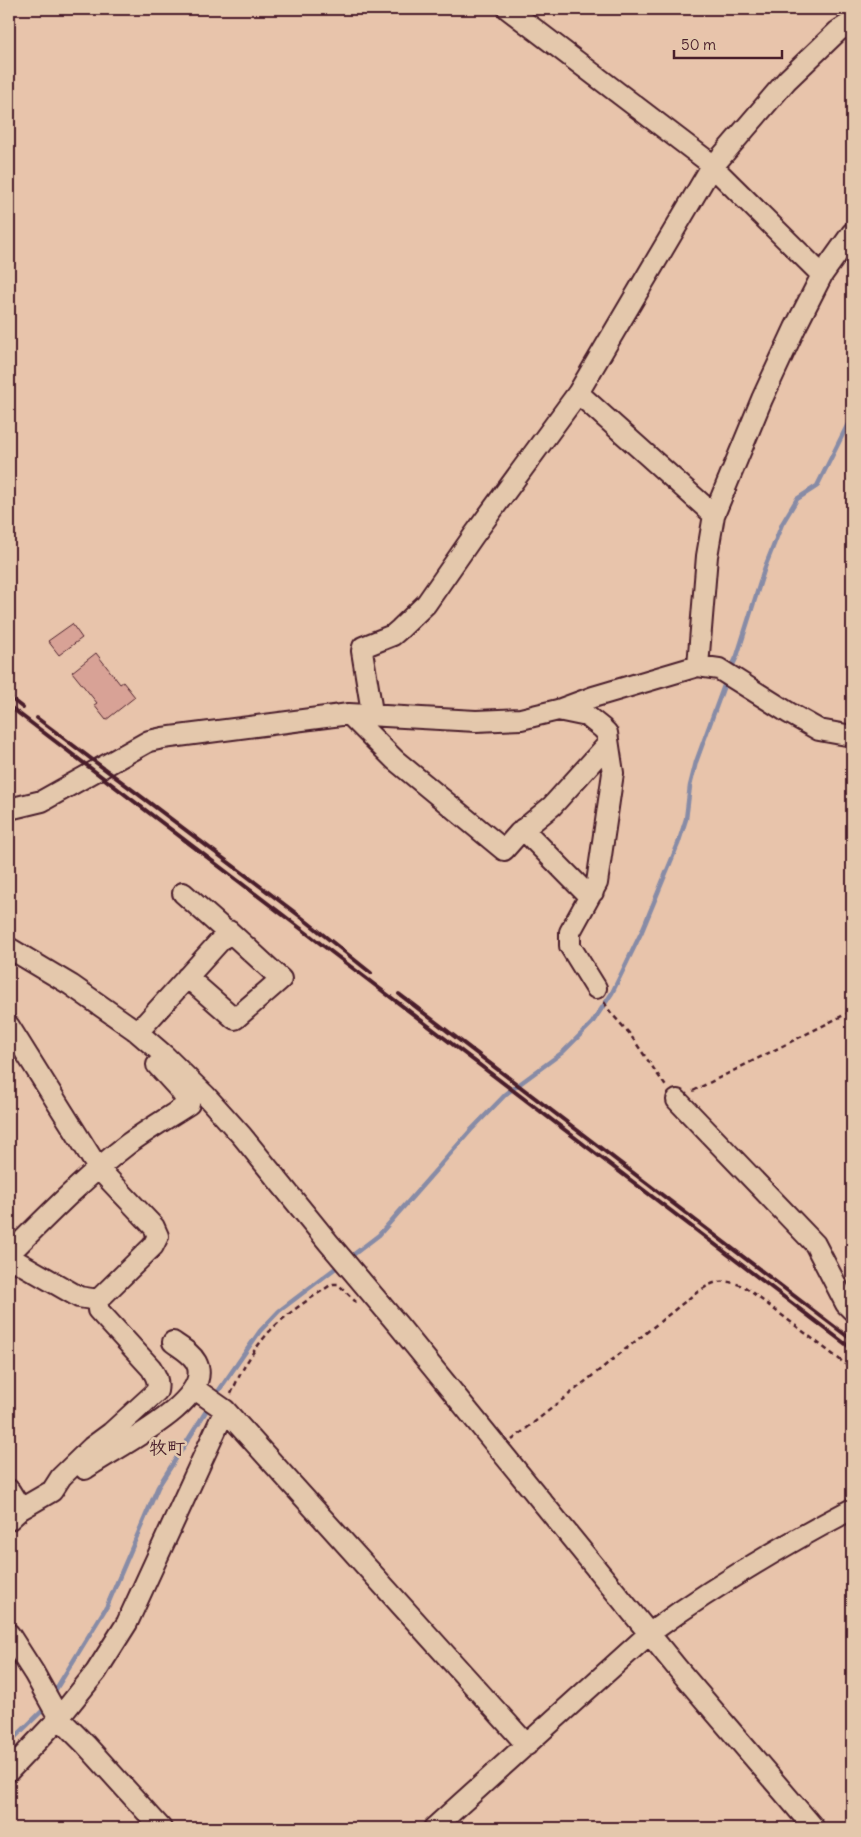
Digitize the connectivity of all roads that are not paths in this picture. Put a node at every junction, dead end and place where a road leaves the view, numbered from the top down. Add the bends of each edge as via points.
1 (508, 9) edge
2 (852, 22) edge
3 (713, 166) junction
4 (852, 233) edge
5 (822, 274) junction
6 (578, 393) junction
7 (714, 515) junction
8 (698, 666) junction
9 (558, 710) junction
10 (349, 714) junction
11 (370, 716) junction
12 (852, 736) edge
13 (608, 744) junction
14 (9, 809) edge
15 (524, 829) junction
16 (593, 892) junction
17 (183, 893) dead end
18 (228, 933) junction
19 (9, 948) edge
20 (187, 977) junction
21 (596, 988) dead end
22 (9, 1026) edge
23 (132, 1028) junction
24 (677, 1100) road end
25 (98, 1168) junction
26 (9, 1256) edge
27 (98, 1300) junction
28 (852, 1310) edge
29 (173, 1342) dead end
30 (197, 1390) junction
31 (223, 1409) junction
32 (9, 1490) edge
33 (52, 1491) junction
34 (852, 1509) edge
35 (15, 1515) edge
36 (650, 1633) junction
37 (9, 1634) edge
38 (57, 1714) junction
39 (527, 1745) junction
40 (9, 1771) edge
41 (161, 1828) edge
42 (434, 1828) edge
43 (814, 1828) edge

1 - 3 street
2 - 3 street via 838,31 788,80
3 - 5 street
3 - 6 street
4 - 5 street
5 - 7 street via 762,399
6 - 7 street
6 - 11 street via 426,604 393,635 363,647
7 - 8 street via 707,556
8 - 9 street
8 - 12 street via 719,669 819,730
9 - 11 street via 534,717 476,722
9 - 13 street via 587,716 596,722 606,733
10 - 11 street
10 - 14 street via 149,741 42,801
10 - 15 street via 395,760 504,850
13 - 15 street via 552,806
13 - 16 street via 613,773
15 - 16 street via 584,892
16 - 21 street via 569,939 570,946
17 - 18 street
18 - 20 street
18 - 20 street via 281,979 235,1019
19 - 23 street via 71,985
20 - 23 street via 146,1023
22 - 25 street
23 - 25 street via 128,1036 189,1104 129,1143
23 - 36 street via 206,1096 242,1136
24 - 28 street via 815,1244
25 - 26 street
25 - 27 street via 154,1227 158,1236 153,1246
26 - 27 street via 80,1297
27 - 33 street via 98,1310 151,1368 158,1379 157,1391 86,1453 61,1477
29 - 30 street via 197,1363
30 - 31 street
30 - 33 street via 157,1425 98,1459
31 - 38 street via 126,1623 96,1672
31 - 39 street
32 - 35 street
33 - 35 street
34 - 36 street via 775,1551 686,1606
36 - 39 street
36 - 43 street
37 - 38 street
38 - 40 street
38 - 41 street
39 - 42 street

